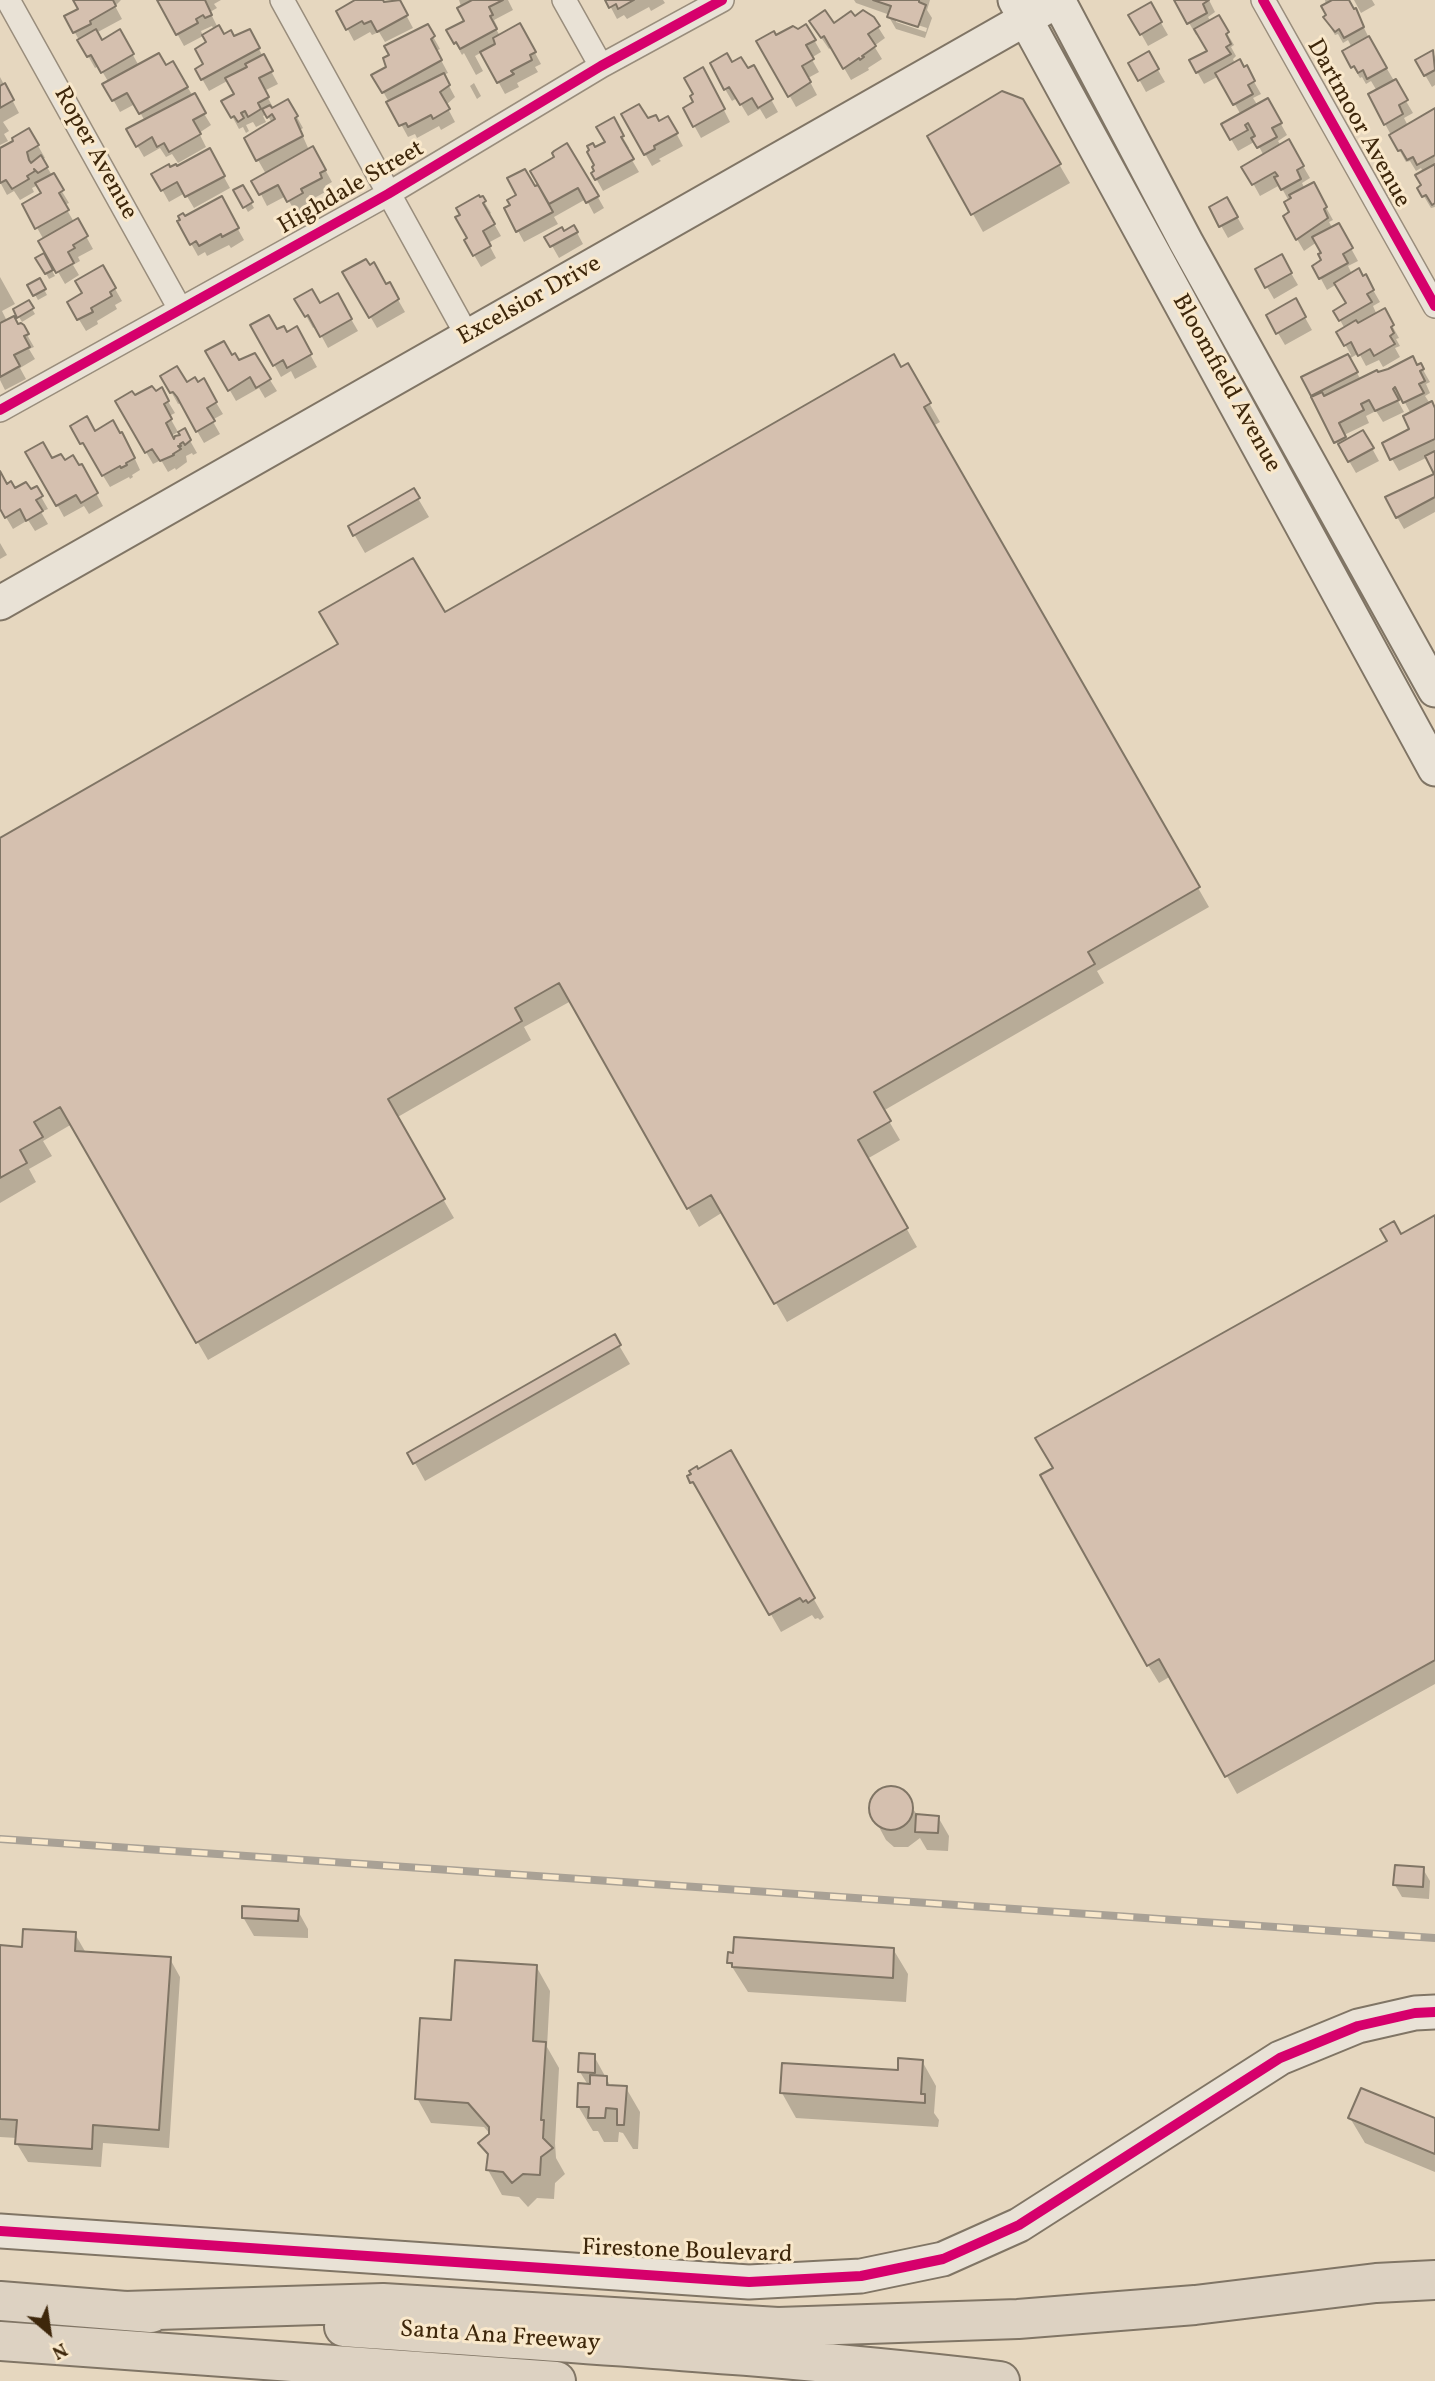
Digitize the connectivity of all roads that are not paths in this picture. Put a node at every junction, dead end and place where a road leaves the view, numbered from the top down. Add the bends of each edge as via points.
1 (8, 0) edge
2 (282, 0) edge
3 (564, 0) edge
4 (722, 0) edge
5 (1058, 0) edge
6 (1263, 0) edge
7 (1020, 10) edge
8 (601, 66) junction
9 (388, 194) junction
10 (1435, 306) edge
11 (180, 309) junction
12 (468, 337) junction
13 (0, 410) edge
14 (0, 603) edge
15 (1435, 690) edge
16 (1435, 769) edge
17 (1435, 2012) edge
18 (0, 2231) edge
19 (1435, 2280) edge
20 (0, 2301) edge
21 (125, 2311) junction
22 (0, 2341) edge
23 (556, 2381) edge
24 (1000, 2381) edge

1 - 11 street, Roper Avenue
2 - 9 street
3 - 8 street
4 - 8 street, Highdale Street
5 - 7 main road, Excelsior Drive
5 - 15 main road, Bloomfield Avenue
6 - 10 street, Dartmoor Avenue
7 - 12 main road, Excelsior Drive
7 - 16 main road, Bloomfield Avenue
8 - 9 street, Highdale Street
9 - 11 street, Highdale Street
9 - 12 street
11 - 13 street, Highdale Street
12 - 14 main road, Excelsior Drive
17 - 18 main road, Firestone Boulevard via 1358,2026 1280,2058 1019,2225 943,2259 861,2276 749,2282
19 - 21 highway via 1018,2319 779,2327 383,2303
20 - 21 highway, Santa Ana Freeway
21 - 24 highway, Santa Ana Freeway
22 - 23 highway

